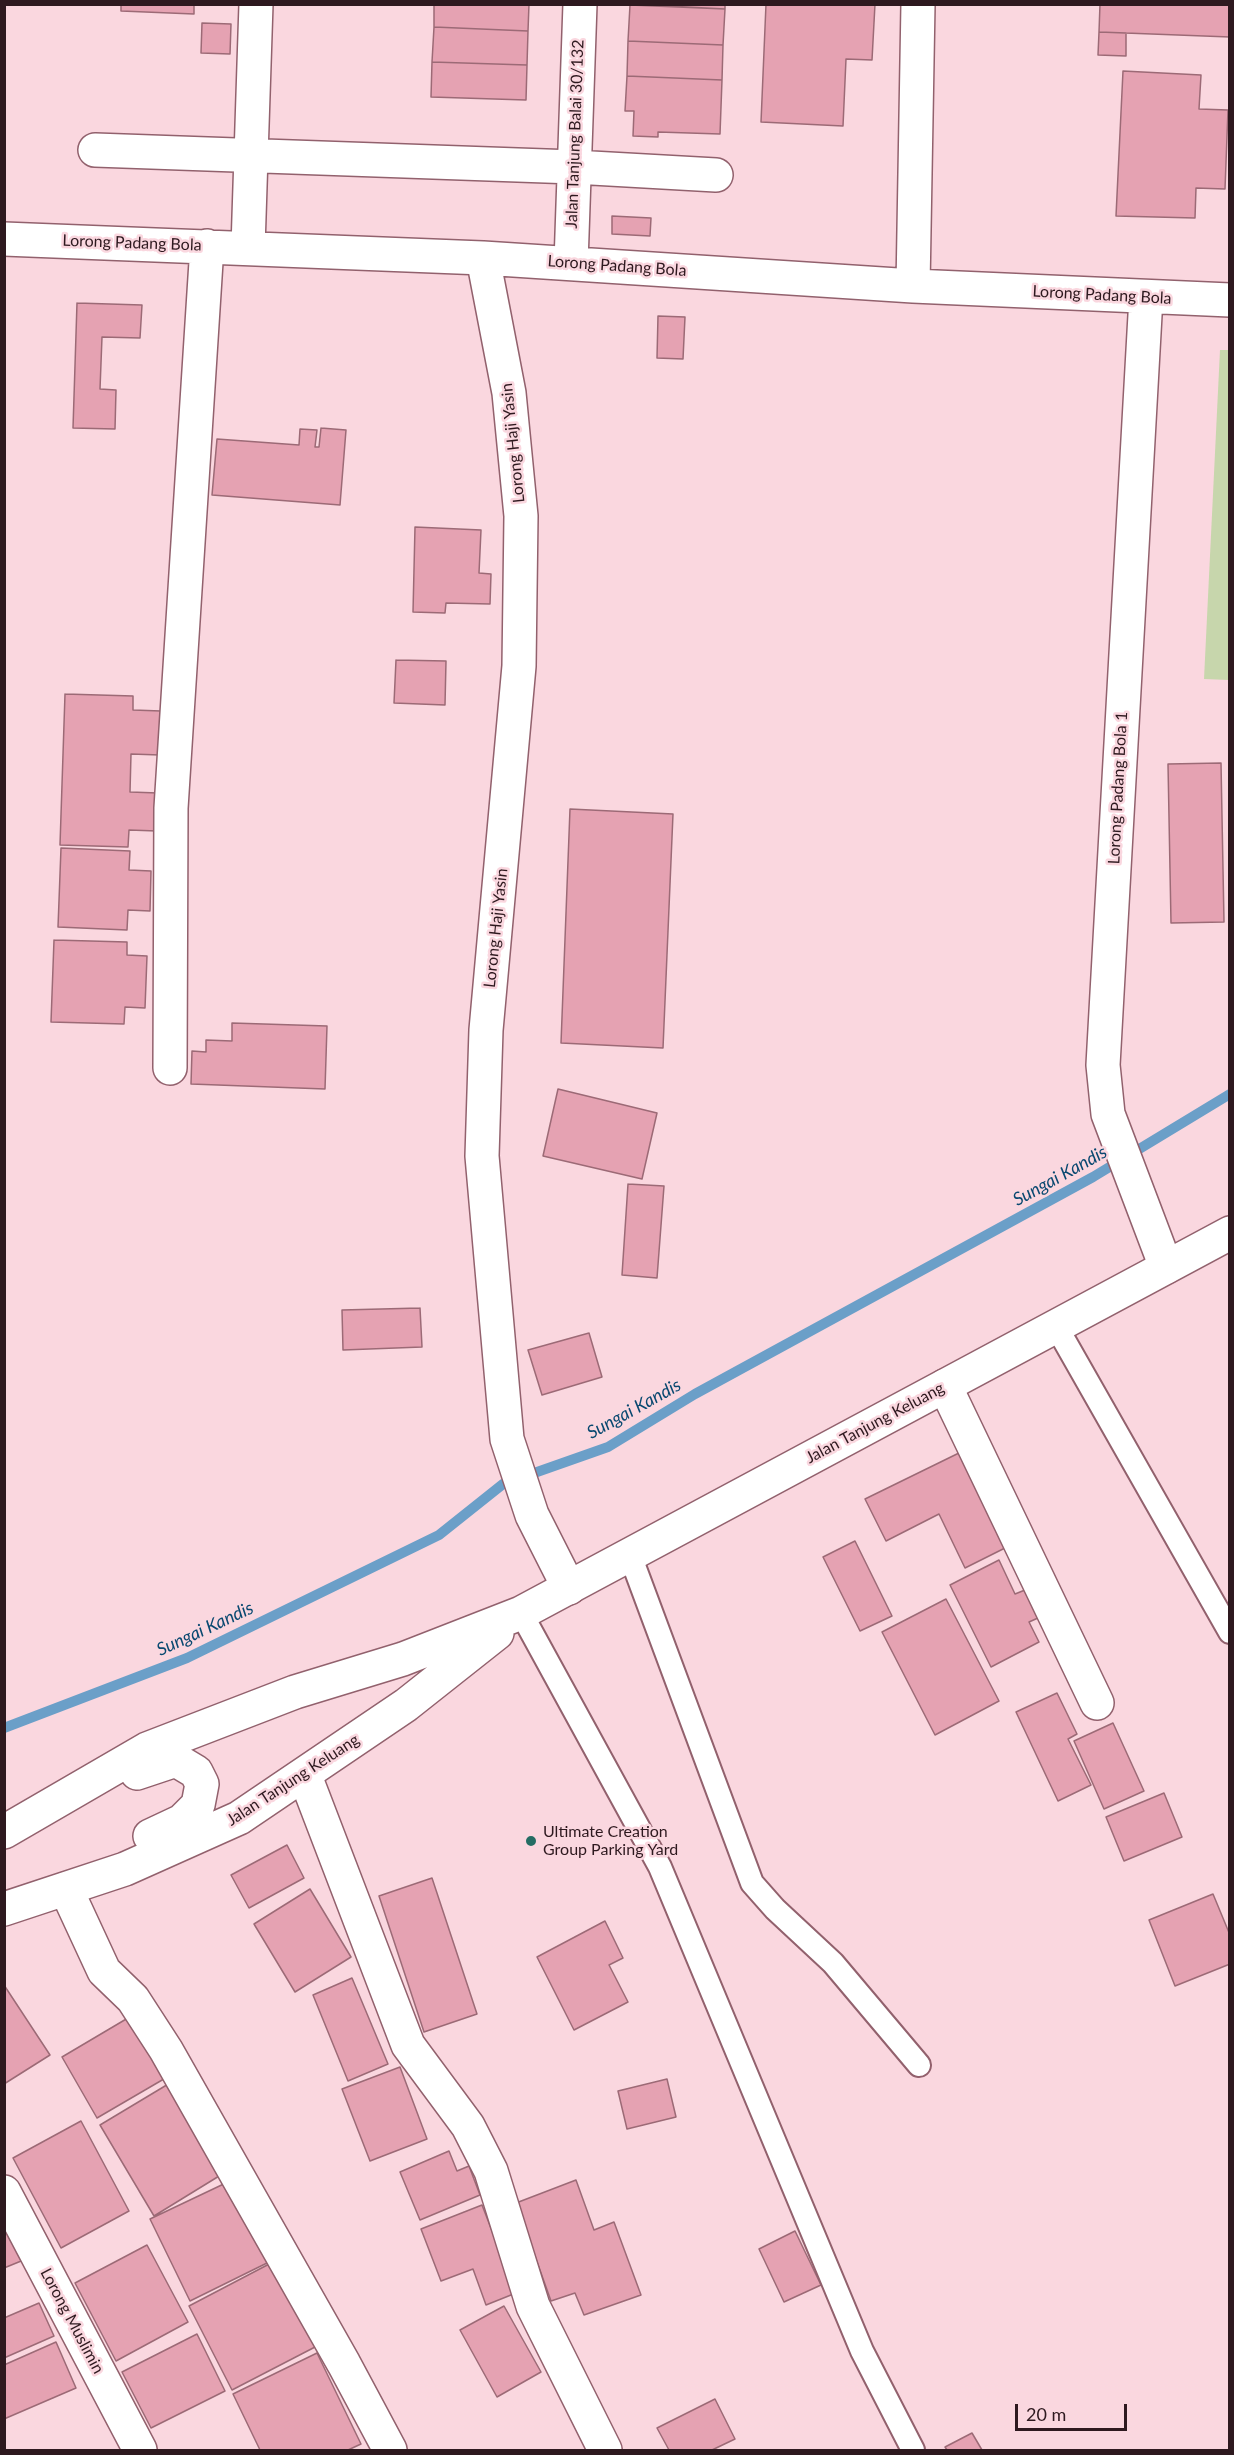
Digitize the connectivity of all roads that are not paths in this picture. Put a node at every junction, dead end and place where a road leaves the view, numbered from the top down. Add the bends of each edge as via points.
1 (256, 4) edge
2 (580, 4) edge
3 (918, 4) edge
4 (96, 150) dead end
5 (250, 156) junction
6 (574, 167) junction
7 (716, 175) dead end
8 (4, 239) edge
9 (207, 246) junction
10 (248, 247) junction
11 (483, 258) junction
12 (570, 263) junction
13 (913, 286) junction
14 (1146, 297) junction
15 (1230, 300) edge
16 (170, 1068) dead end
17 (1227, 1241) edge
18 (1166, 1267) junction
19 (1056, 1326) junction
20 (945, 1386) junction
21 (630, 1555) junction
22 (569, 1588) junction
23 (522, 1613) junction
24 (1230, 1632) edge
25 (1097, 1703) dead end
26 (305, 1776) junction
27 (15, 1826) edge
28 (66, 1889) junction
29 (4, 1910) edge
30 (919, 2065) dead end
31 (4, 2192) edge
32 (140, 2451) edge
33 (390, 2451) edge
34 (605, 2451) edge
35 (913, 2451) edge

1 - 5 street
2 - 6 street, Jalan Tanjung Balai 30/132
3 - 13 street
4 - 5 street
5 - 6 street
5 - 10 street
6 - 7 street
6 - 12 street, Jalan Tanjung Balai 30/132
8 - 9 street, Lorong Padang Bola
9 - 10 street, Lorong Padang Bola
9 - 16 street via 171,808
10 - 11 street, Lorong Padang Bola
11 - 12 street, Lorong Padang Bola
11 - 22 street, Lorong Haji Yasin via 509,393 521,516 519,666 486,1030 482,1156 507,1439 532,1515
12 - 13 street, Lorong Padang Bola
13 - 14 street, Lorong Padang Bola
14 - 15 street, Lorong Padang Bola
14 - 18 street, Lorong Padang Bola 1 via 1103,1065 1108,1114
17 - 18 street, Jalan Tanjung Keluang
18 - 19 street, Jalan Tanjung Keluang
19 - 20 street, Jalan Tanjung Keluang
19 - 24 lane
20 - 21 street, Jalan Tanjung Keluang
20 - 25 street
21 - 22 street, Jalan Tanjung Keluang
21 - 30 lane via 752,1883 833,1963
22 - 23 street, Jalan Tanjung Keluang
23 - 26 street, Jalan Tanjung Keluang via 406,1705
23 - 27 street, Jalan Tanjung Keluang via 403,1659 295,1692 147,1749
23 - 35 lane via 660,1867 862,2351
26 - 28 street, Jalan Tanjung Keluang via 239,1818 125,1869
26 - 34 street via 408,2045 468,2126 491,2171 533,2306
27 - 28 street via 176,1760 196,1772 202,1784 198,1805 182,1821 99,1855
28 - 29 street, Jalan Tanjung Keluang
28 - 33 street via 104,1971 133,1999 166,2050 345,2364
31 - 32 street, Lorong Muslimin

